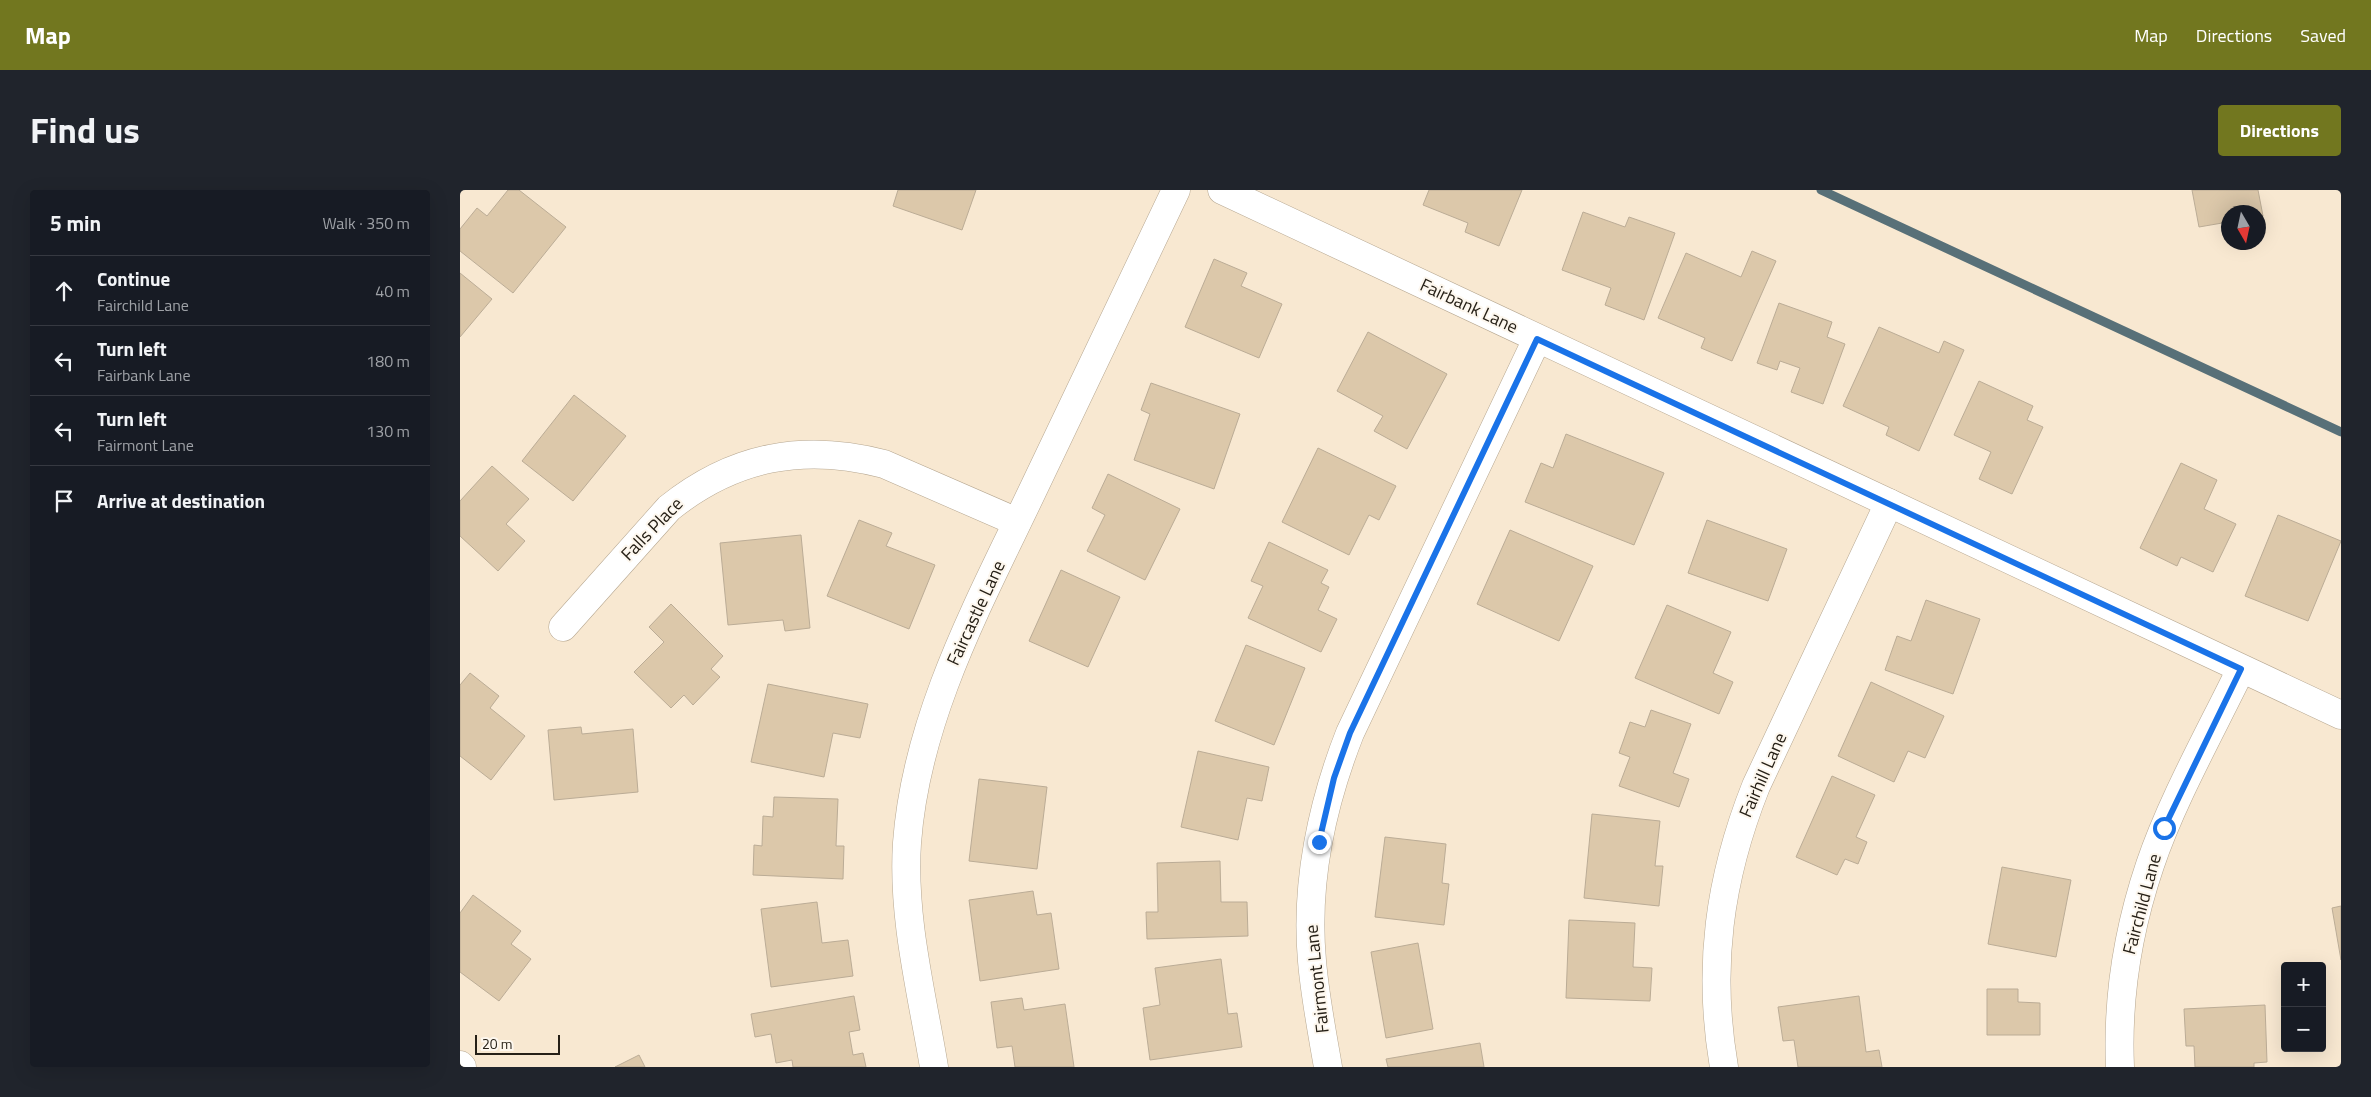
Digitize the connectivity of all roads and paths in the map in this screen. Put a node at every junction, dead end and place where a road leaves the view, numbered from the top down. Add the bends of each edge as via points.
1 (1176, 190) edge
2 (1222, 190) edge
3 (1537, 339) junction
4 (1888, 503) junction
5 (1017, 522) junction
6 (563, 627) dead end
7 (2241, 669) junction
8 (2341, 715) edge
9 (934, 1067) edge
10 (1328, 1067) edge
11 (1724, 1067) edge
12 (2120, 1067) edge

1 - 5 street, Faircastle Lane
2 - 3 street, Fairbank Lane
3 - 4 street, Fairbank Lane
3 - 10 street, Fairmont Lane via 1350,733 1334,778 1316,865 1310,932
4 - 7 street, Fairbank Lane
4 - 11 street, Fairhill Lane via 1742,820 1726,885 1715,966 1717,1023
5 - 6 street, Falls Place via 884,464 863,458 819,454 774,456 736,467 675,504 653,524
5 - 9 street, Faircastle Lane via 944,682 926,736 913,796 907,846 908,904
7 - 8 street, Fairbank Lane
7 - 12 street, Fairchild Lane via 2164,828 2148,872 2132,927 2122,986

